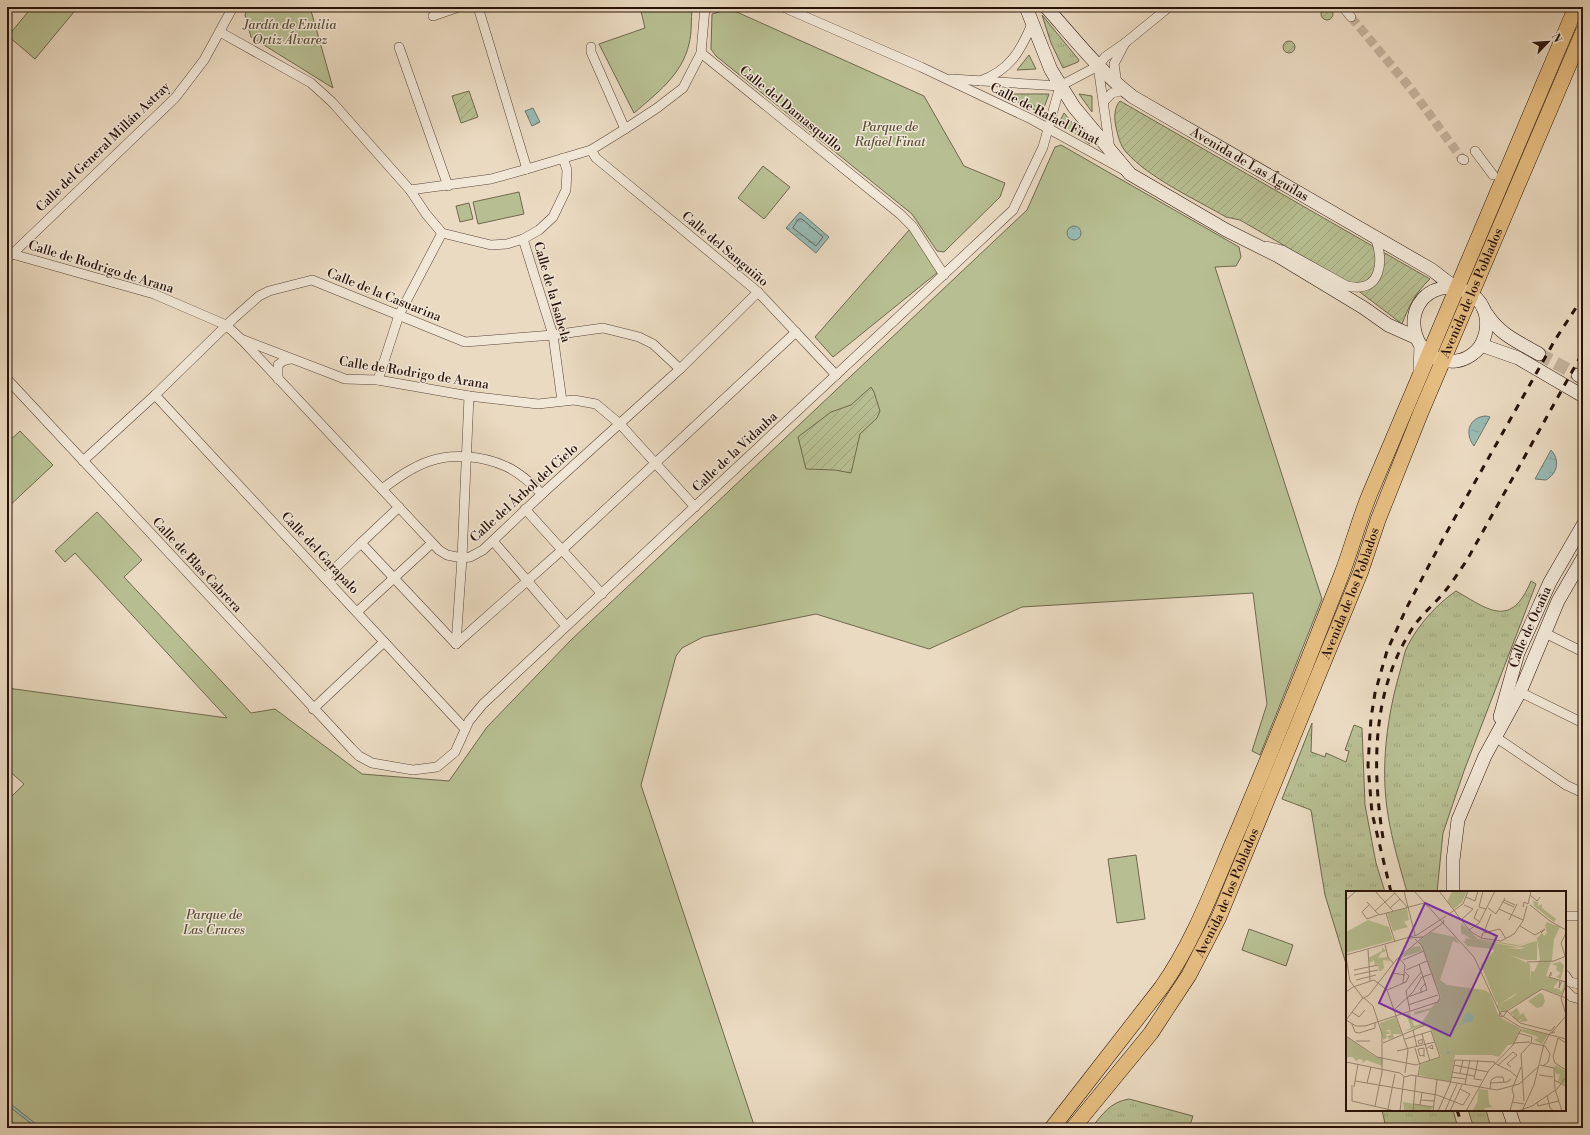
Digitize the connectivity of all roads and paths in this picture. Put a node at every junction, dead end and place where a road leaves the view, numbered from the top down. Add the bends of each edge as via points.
1 (233, 7) edge
2 (459, 7) edge
3 (478, 7) edge
4 (705, 7) edge
5 (783, 7) edge
6 (1026, 7) edge
7 (1046, 7) edge
8 (1169, 7) edge
9 (1343, 7) edge
10 (1576, 7) edge
11 (433, 16) dead end
12 (1351, 17) tunnel mouth
13 (1032, 24) junction
14 (220, 32) junction
15 (1583, 32) edge
16 (1125, 43) junction
17 (399, 47) dead end
18 (591, 47) dead end
19 (701, 53) junction
20 (1098, 66) junction
21 (946, 79) junction
22 (978, 82) junction
23 (1060, 86) junction
24 (1121, 87) junction
25 (1104, 101) junction
26 (625, 129) junction
27 (1048, 129) junction
28 (591, 150) junction
29 (1475, 151) dead end
30 (1110, 152) junction
31 (563, 158) junction
32 (527, 169) junction
33 (1130, 174) junction
34 (1493, 175) dead end
35 (448, 186) junction
36 (410, 190) junction
37 (442, 233) junction
38 (1375, 237) junction
39 (523, 239) junction
40 (1257, 245) junction
41 (10, 256) edge
42 (944, 275) junction
43 (1457, 288) junction
44 (758, 292) junction
45 (1472, 294) junction
46 (1484, 310) junction
47 (399, 315) junction
48 (226, 325) junction
49 (796, 332) junction
50 (553, 335) junction
51 (241, 339) junction
52 (1421, 345) junction
53 (1481, 345) junction
54 (1539, 354) tunnel mouth
55 (291, 359) junction
56 (1443, 361) junction
57 (680, 369) junction
58 (836, 375) junction
59 (7, 379) edge
60 (278, 379) junction
61 (378, 380) junction
62 (156, 395) junction
63 (469, 396) junction
64 (1583, 396) edge
65 (562, 401) junction
66 (620, 424) junction
67 (465, 457) junction
68 (83, 461) junction
69 (655, 462) junction
70 (382, 489) junction
71 (542, 494) junction
72 (399, 507) junction
73 (695, 507) junction
74 (525, 509) junction
75 (1583, 525) edge
76 (493, 541) junction
77 (361, 543) junction
78 (432, 543) junction
79 (562, 550) junction
80 (462, 558) junction
81 (1583, 558) edge
82 (1579, 572) edge
83 (325, 578) junction
84 (394, 578) junction
85 (528, 580) junction
86 (602, 594) junction
87 (357, 612) junction
88 (566, 626) junction
89 (1545, 633) junction
90 (384, 642) junction
91 (456, 644) junction
92 (1583, 652) edge
93 (1520, 692) junction
94 (313, 709) junction
95 (1583, 723) edge
96 (465, 729) junction
97 (1494, 736) junction
98 (372, 763) joint
99 (1583, 793) edge
100 (1453, 891) edge
101 (1566, 916) edge
102 (1583, 916) edge
103 (1566, 976) edge
104 (1583, 985) edge
105 (1566, 991) edge
106 (1583, 1000) edge
107 (1509, 1111) edge
108 (1052, 1128) edge
109 (1073, 1128) edge
110 (1515, 1128) edge

1 - 14 street, Calle del General Millán Astray
2 - 11 street
3 - 32 street
4 - 19 street
5 - 21 street, Calle de Rafael Finat
6 - 13 street
7 - 20 street, Avenida de Las Águilas
8 - 16 street
9 - 12 street
10 - 43 main road, Avenida de los Poblados
13 - 22 street, Calle de Rafael Finat via 1013,59 997,73
13 - 23 street via 1041,49
14 - 36 street via 311,84 332,102
14 - 41 street, Calle del General Millán Astray via 175,98
15 - 45 main road, Avenida de los Poblados
16 - 20 street via 1105,57
16 - 24 street via 1114,64
17 - 35 street
18 - 26 street
19 - 26 street via 683,88
19 - 42 street, Calle del Damasquillo via 900,214 912,227
20 - 23 street
20 - 24 street, Avenida de Las Águilas
20 - 25 street
21 - 22 street, Calle de Rafael Finat
21 - 27 street, Calle de Rafael Finat
22 - 23 street, Calle de Rafael Finat
23 - 27 street, Calle de la Vidauba
23 - 30 street
24 - 25 street
24 - 38 street, Avenida de Las Águilas
25 - 30 street
26 - 28 street
27 - 33 street, Calle de Rafael Finat
27 - 42 street, Calle de la Vidauba via 1043,147 1013,210
28 - 31 street
28 - 44 street, Calle del Sanguiño via 596,158
29 - 34 street
30 - 33 street
31 - 32 street
31 - 39 street via 567,170 566,190 552,217 539,230
32 - 35 street via 491,179
33 - 40 street via 1226,230
35 - 36 street
36 - 37 street
37 - 39 street via 491,246
37 - 47 street
38 - 40 street via 1381,259 1379,271 1372,281 1358,287 1347,286 1282,250
38 - 43 street, Avenida de Las Águilas via 1432,270
39 - 50 street, Calle de la Isabela
40 - 52 street via 1321,281
41 - 48 street, Calle de Rodrigo de Arana via 154,294
42 - 58 street, Calle de la Vidauba
43 - 45 street, Avenida de Las Águilas
43 - 52 main road, Avenida de los Poblados
43 - 52 street, Avenida de Las Águilas via 1442,288 1428,295 1418,307 1413,321
44 - 49 street, Calle del Sanguiño
44 - 57 street, Calle del Árbol del Cielo
45 - 46 street
45 - 56 main road, Avenida de los Poblados
46 - 53 street via 1487,328
46 - 54 street via 1494,326 1505,335
47 - 48 street, Calle de la Casuarina via 312,280 264,293
47 - 50 street, Calle de la Casuarina via 465,342
47 - 61 street
48 - 51 street, Calle de Rodrigo de Arana
48 - 62 street, Calle de la Casuarina
49 - 58 street, Calle del Sanguiño
49 - 69 street
50 - 57 street, Calle de la Casuarina via 603,328 624,332 653,344
50 - 65 street, Calle de la Isabela
51 - 55 street, Calle de Rodrigo de Arana
51 - 60 street, Calle del Árbol del Cielo
52 - 56 street
52 - 108 main road, Avenida de los Poblados via 1417,380 1361,514 1350,554 1318,637 1203,912 1176,966 1161,988
53 - 56 street via 1471,356 1458,361
53 - 64 street via 1518,358
55 - 60 street via 278,365
55 - 61 street, Calle de Rodrigo de Arana via 345,379
56 - 109 main road, Avenida de los Poblados via 1378,520 1358,578 1219,917 1189,975 1151,1033
57 - 66 street, Calle del Árbol del Cielo
58 - 73 street, Calle de la Vidauba
59 - 68 street, Calle de Blas Cabrera
60 - 70 street, Calle del Árbol del Cielo
61 - 63 street, Calle de Rodrigo de Arana
62 - 68 street, Calle de la Casuarina
62 - 83 street, Calle del Garapalo
63 - 65 street, Calle de Rodrigo de Arana via 538,404
63 - 67 street
65 - 66 street, Calle de Rodrigo de Arana via 586,401 596,404
66 - 69 street, Calle de Rodrigo de Arana
66 - 71 street, Calle del Árbol del Cielo
67 - 70 street via 450,456 429,461 404,473
67 - 71 street via 505,466 526,478
67 - 80 street
68 - 94 street, Calle de Blas Cabrera
69 - 73 street, Calle de Rodrigo de Arana
69 - 79 street
70 - 72 street, Calle del Árbol del Cielo
71 - 74 street, Calle del Árbol del Cielo
72 - 77 street
72 - 78 street, Calle del Árbol del Cielo
73 - 86 street, Calle de la Vidauba
74 - 76 street, Calle del Árbol del Cielo
74 - 79 street
75 - 97 street, Calle de Ocaña via 1550,582 1518,653
76 - 80 street, Calle del Árbol del Cielo via 477,554
76 - 85 street
77 - 83 street
77 - 84 street
78 - 80 street, Calle del Árbol del Cielo via 447,555
78 - 84 street
79 - 85 street
79 - 86 street
80 - 91 street
81 - 82 street, Calle de Ocaña
82 - 89 street, Calle de Ocaña via 1558,601
83 - 87 street, Calle del Garapalo
84 - 87 street
84 - 91 street
85 - 88 street
85 - 91 street
86 - 88 street, Calle de la Vidauba
87 - 90 street, Calle del Garapalo
88 - 96 street, Calle de la Vidauba via 473,714
89 - 92 street, Calle de Ocaña
89 - 93 street, Calle de Ocaña
90 - 94 street
90 - 96 street, Calle del Garapalo
93 - 95 street
93 - 97 street, Calle de Ocaña
94 - 98 street, Calle de Blas Cabrera via 355,752
96 - 98 street, Calle de la Vidauba via 455,752 437,767 412,770
97 - 99 street via 1566,785
97 - 100 street, Calle de Ocaña via 1458,820 1453,860
101 - 102 street
103 - 104 street via 1570,982
105 - 106 street via 1572,997
107 - 110 street

